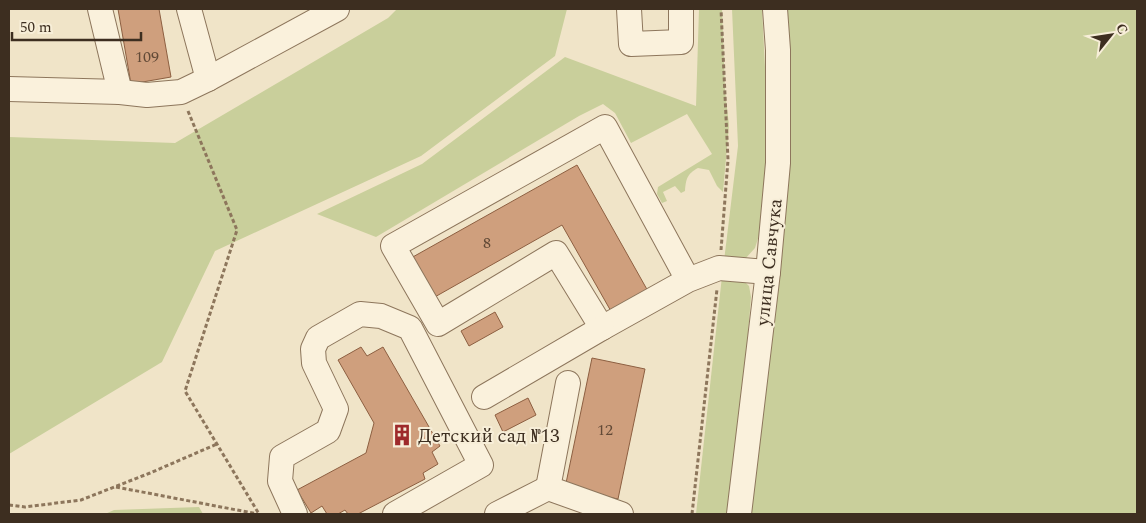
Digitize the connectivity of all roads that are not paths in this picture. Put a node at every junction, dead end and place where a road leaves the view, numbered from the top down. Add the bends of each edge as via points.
1 (100, 9) edge
2 (189, 9) edge
3 (337, 9) edge
4 (629, 9) edge
5 (681, 9) edge
6 (775, 9) edge
7 (208, 79) junction
8 (9, 89) edge
9 (120, 92) junction
10 (768, 272) junction
11 (688, 280) junction
12 (602, 328) junction
13 (568, 383) dead end
14 (484, 397) dead end
15 (548, 488) junction
16 (292, 513) edge
17 (395, 514) edge
18 (497, 514) edge
19 (620, 514) edge
20 (738, 514) edge

1 - 9 street
2 - 7 street
3 - 7 street
4 - 5 street via 631,44 681,42
6 - 10 street, улица Савчука via 778,163
7 - 9 street via 181,92 146,96
8 - 9 street
10 - 11 street via 719,268
10 - 20 street, улица Савчука
11 - 12 street
11 - 12 street via 605,127 393,246 438,324 556,253
12 - 14 street
13 - 15 street
15 - 18 street
15 - 19 street
16 - 17 street via 280,481 282,457 328,431 336,409 314,364 313,349 318,338 360,314 381,316 410,328 481,465

